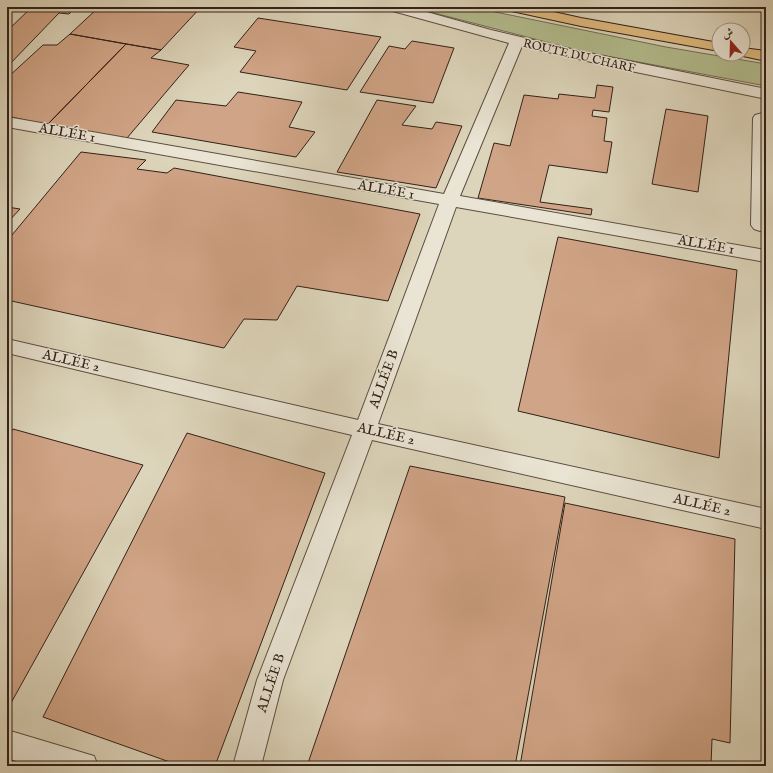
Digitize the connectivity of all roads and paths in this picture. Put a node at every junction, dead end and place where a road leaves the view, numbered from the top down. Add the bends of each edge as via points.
1 (394, 7) edge
2 (512, 7) edge
3 (551, 7) edge
4 (711, 36) edge
5 (518, 42) junction
6 (751, 42) edge
7 (766, 45) edge
8 (711, 46) edge
9 (751, 53) edge
10 (766, 56) edge
11 (766, 94) edge
12 (766, 117) edge
13 (7, 122) edge
14 (449, 201) junction
15 (760, 225) dead end
16 (766, 256) edge
17 (7, 346) edge
18 (365, 430) junction
19 (766, 519) edge
20 (7, 744) edge
21 (84, 766) edge
22 (247, 766) edge

1 - 5 street, ROUTE DU CHARF
2 - 8 highway
3 - 4 highway
5 - 11 street, ROUTE DU CHARF via 659,74
5 - 14 street, ALLÉE B
6 - 7 highway
9 - 10 highway
12 - 15 street via 761,118
13 - 14 street, ALLÉE 1
14 - 16 street, ALLÉE 1
14 - 18 street, ALLÉE B
17 - 18 street, ALLÉE 2
18 - 19 street, ALLÉE 2
18 - 22 street, ALLÉE B via 270,680
20 - 21 street

